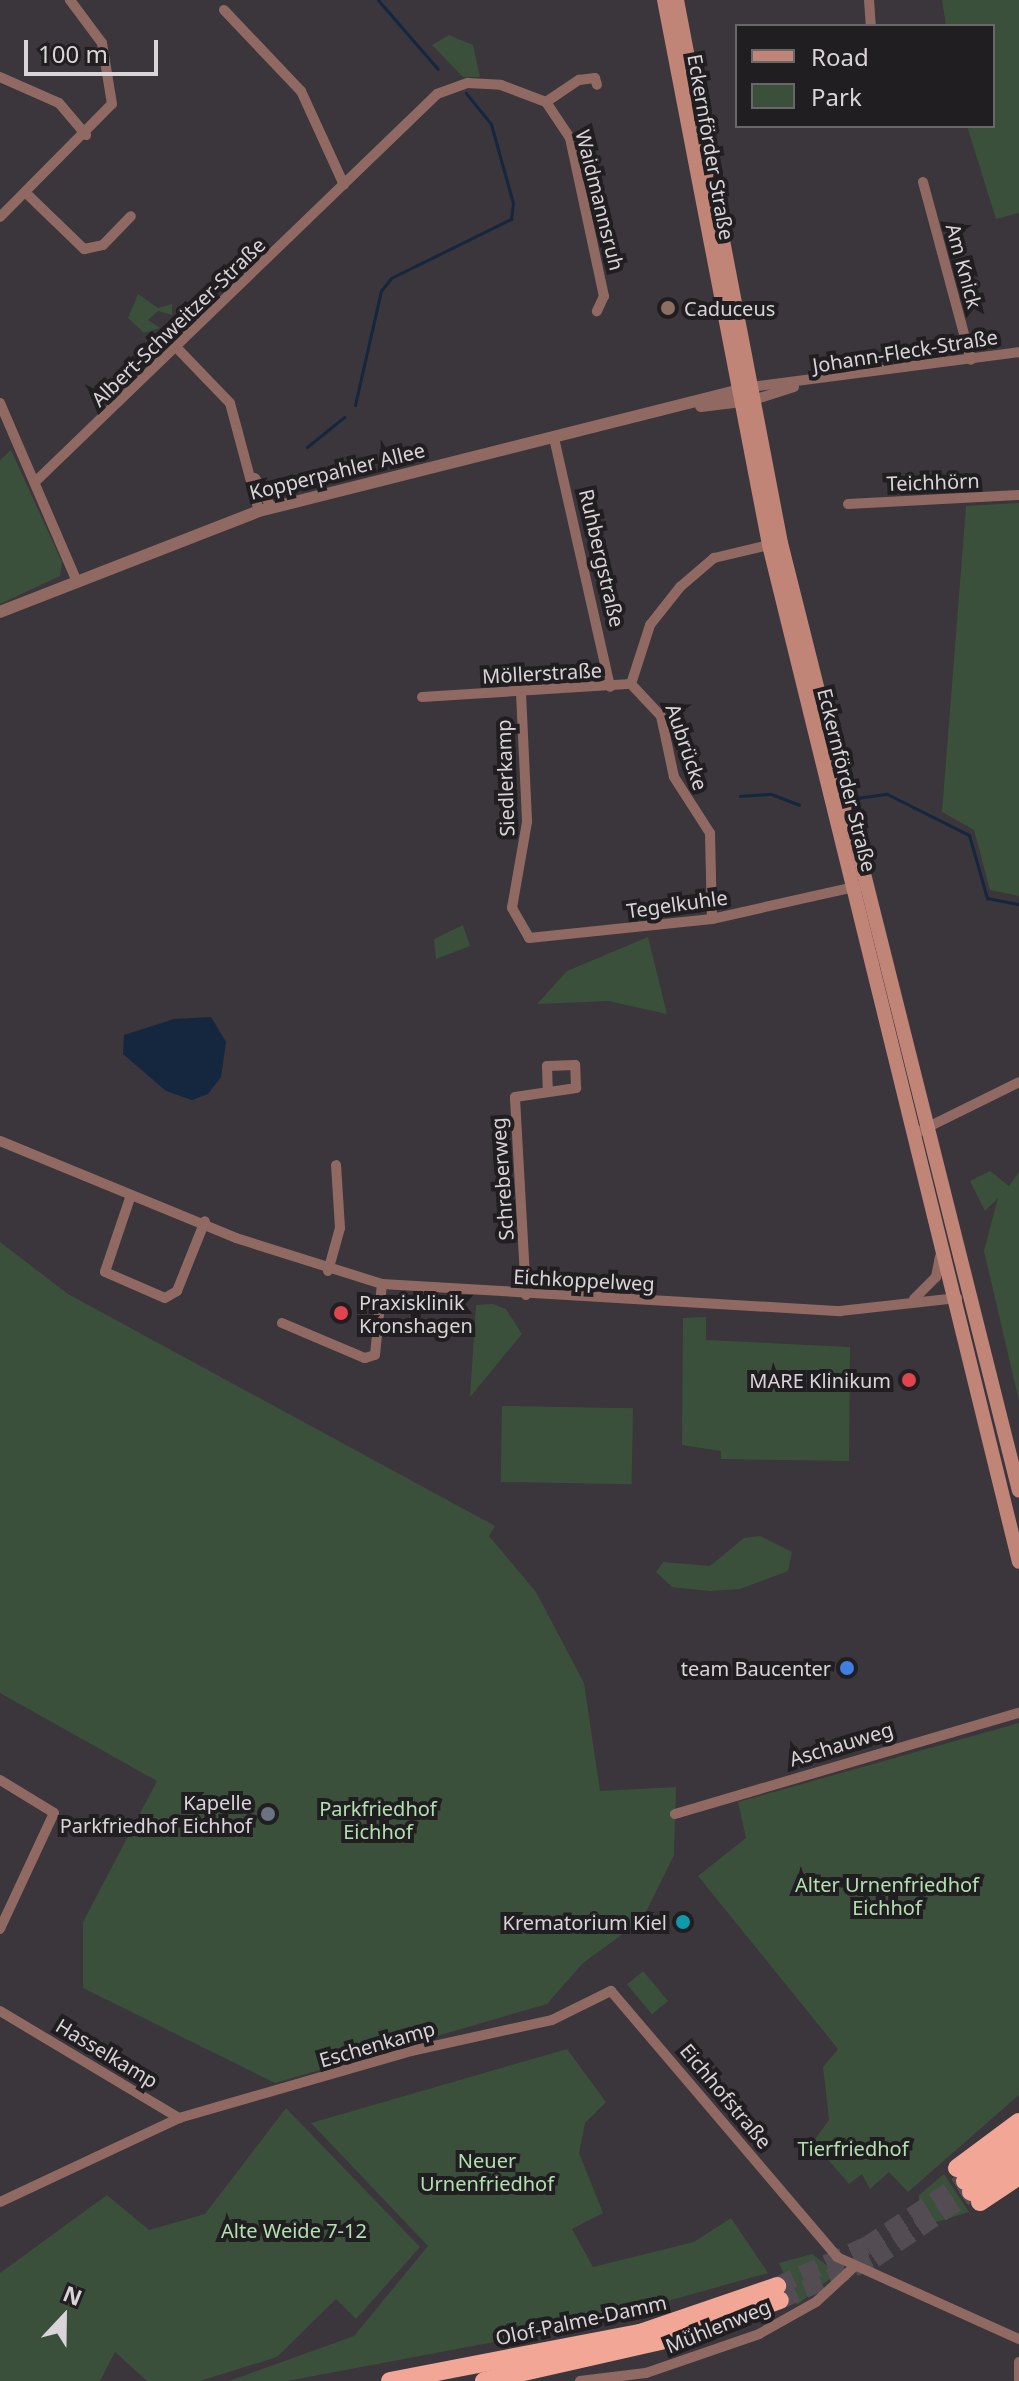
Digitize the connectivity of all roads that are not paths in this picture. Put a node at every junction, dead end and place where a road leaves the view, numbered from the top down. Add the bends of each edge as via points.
1 (70, 0) edge
2 (664, 0) edge
3 (677, 0) edge
4 (869, 0) edge
5 (224, 10) dead end
6 (873, 24) edge
7 (676, 32) junction
8 (0, 77) edge
9 (597, 85) dead end
10 (546, 102) junction
11 (86, 135) junction
12 (923, 182) dead end
13 (344, 185) junction
14 (26, 193) junction
15 (131, 216) dead end
16 (0, 217) edge
17 (597, 311) dead end
18 (177, 348) junction
19 (1019, 352) edge
20 (971, 360) junction
21 (745, 395) junction
22 (0, 403) edge
23 (554, 438) junction
24 (35, 482) junction
25 (1019, 495) edge
26 (848, 504) dead end
27 (265, 509) junction
28 (775, 544) junction
29 (75, 577) junction
30 (0, 612) edge
31 (631, 684) junction
32 (610, 687) junction
33 (521, 693) junction
34 (422, 697) dead end
35 (858, 886) junction
36 (512, 908) joint
37 (712, 919) junction
38 (1019, 1082) edge
39 (548, 1089) dead end
40 (920, 1131) junction
41 (0, 1141) edge
42 (336, 1165) dead end
43 (131, 1195) junction
44 (205, 1222) junction
45 (941, 1241) junction
46 (328, 1271) junction
47 (382, 1284) junction
48 (926, 1290) junction
49 (963, 1291) junction
50 (526, 1295) junction
51 (914, 1299) junction
52 (282, 1323) dead end
53 (1019, 1491) edge
54 (1019, 1562) edge
55 (1019, 1713) edge
56 (0, 1780) edge
57 (675, 1814) dead end
58 (0, 1929) edge
59 (0, 2011) edge
60 (569, 2011) joint
61 (179, 2118) junction
62 (1019, 2122) edge
63 (1019, 2140) edge
64 (1019, 2159) edge
65 (1019, 2176) edge
66 (968, 2186) junction
67 (0, 2202) edge
68 (853, 2268) junction
69 (1019, 2339) edge
70 (1019, 2362) edge
71 (1019, 2379) edge
72 (600, 2380) edge
73 (390, 2381) edge
74 (484, 2381) edge
75 (580, 2381) edge

1 - 11 street via 92,25 112,73 112,104
2 - 7 main road, Eckernförder Straße
3 - 7 main road, Eckernförder Straße
4 - 6 street
5 - 13 street via 301,91
7 - 21 main road, Eckernförder Straße
8 - 11 street via 59,103
9 - 10 street via 595,78 579,80
10 - 13 street, Albert-Schweitzer-Straße via 487,83 437,94
10 - 17 street, Waidmannsruh via 570,138 604,296
11 - 14 street
12 - 20 street, Am Knick
13 - 18 street, Albert-Schweitzer-Straße
14 - 15 street via 84,249 103,245
14 - 16 street
18 - 24 street, Albert-Schweitzer-Straße
18 - 27 street via 230,403
19 - 20 street, Johann-Fleck-Straße
20 - 21 street, Johann-Fleck-Straße
21 - 23 street, Kopperpahler Allee
21 - 28 main road, Eckernförder Straße
22 - 24 street
23 - 27 street, Kopperpahler Allee
23 - 32 street, Ruhbergstraße
24 - 29 street
25 - 26 street, Teichhörn
27 - 29 street, Kopperpahler Allee
28 - 31 street, Möllerstraße via 714,558 680,587 650,625
28 - 35 main road, Eckernförder Straße
29 - 30 street, Kopperpahler Allee
31 - 32 street, Möllerstraße
31 - 37 street, Aubrücke via 661,716 674,777 710,833
32 - 33 street, Möllerstraße
33 - 34 street, Möllerstraße
33 - 36 street, Siedlerkamp via 527,822
35 - 37 street, Tegelkuhle
35 - 40 main road, Eckernförder Straße
36 - 37 street, Tegelkuhle via 524,935 542,939
38 - 40 street
39 - 50 street, Schreberweg via 515,1097
40 - 45 main road, Eckernförder Straße
40 - 49 main road, Eckernförder Straße
41 - 43 street, Eichkoppelweg
42 - 46 street via 340,1228
43 - 44 street, Eichkoppelweg
43 - 44 street via 104,1264 111,1278 170,1296
44 - 46 street, Eichkoppelweg
45 - 48 street via 939,1272
45 - 49 main road, Eckernförder Straße
46 - 47 street, Eichkoppelweg
47 - 50 street, Eichkoppelweg
47 - 52 street via 375,1355 365,1358
48 - 49 street, Eichkoppelweg
48 - 51 street, Eichkoppelweg
49 - 51 street, Eichkoppelweg
49 - 53 main road, Eckernförder Straße
49 - 54 main road, Eckernförder Straße
50 - 51 street, Eichkoppelweg via 840,1311
55 - 57 street, Aschauweg
56 - 58 street via 54,1813
59 - 61 street, Hasselkamp
60 - 61 street, Eschenkamp
60 - 68 street, Eichhofstraße via 601,1991 619,1996 821,2239
61 - 67 street
62 - 66 highway
63 - 66 highway
64 - 66 highway
65 - 66 highway
68 - 69 street, Eichhofstraße
68 - 72 street, Mühlenweg via 816,2302 759,2334 646,2373
70 - 71 street
72 - 75 street, Mühlenweg
73 - 74 highway, Olof-Palme-Damm via 627,2336 779,2293 686,2335

